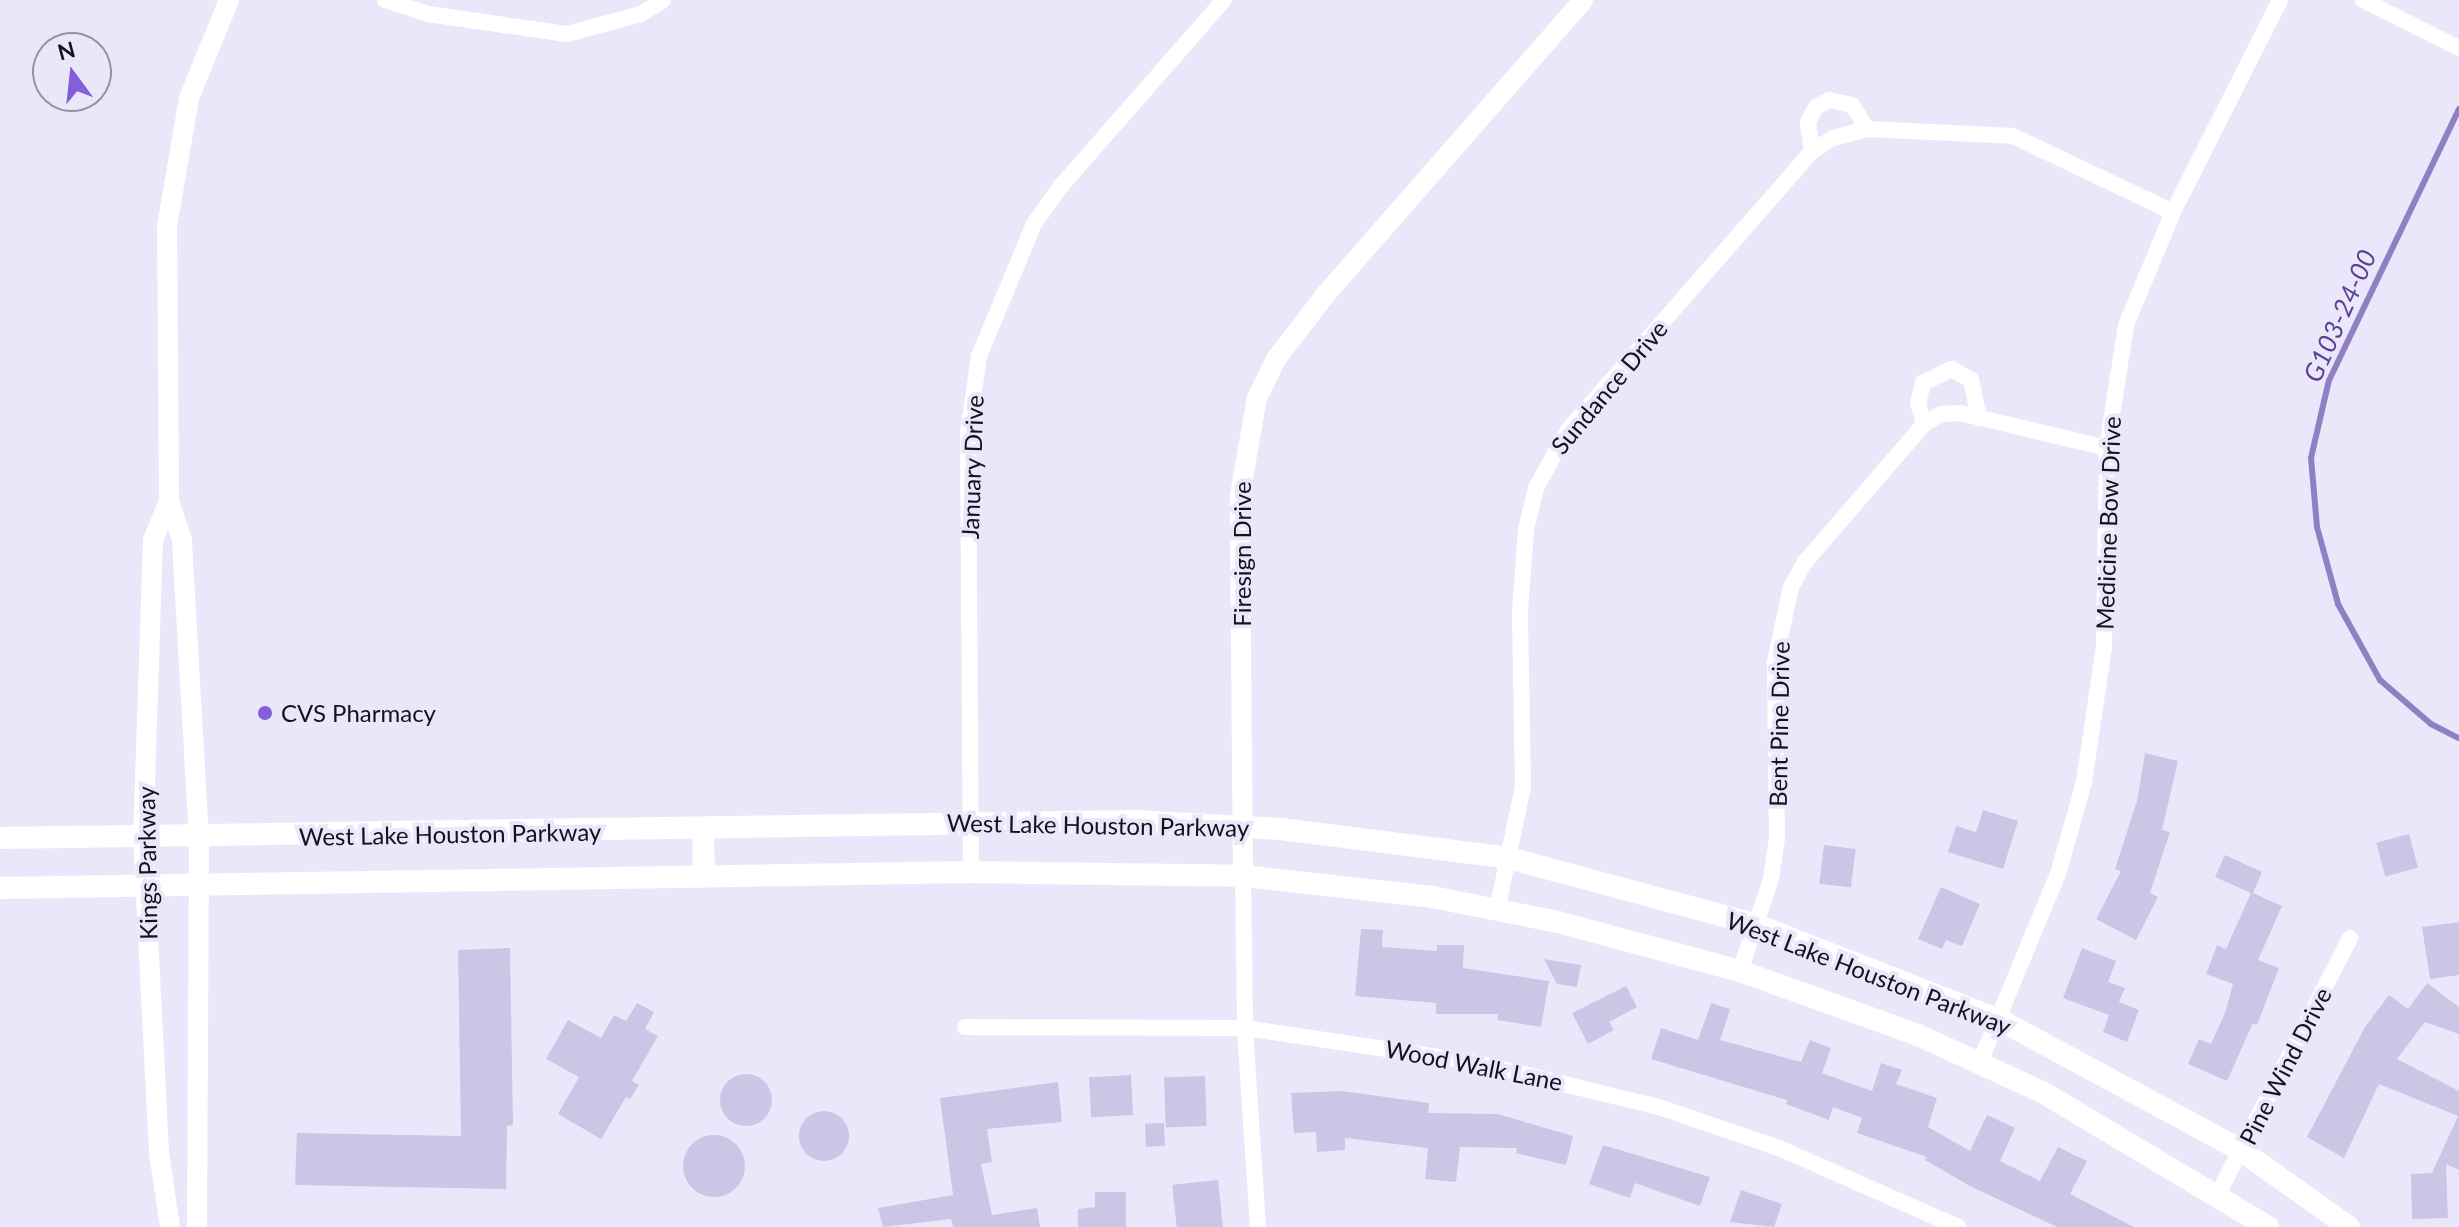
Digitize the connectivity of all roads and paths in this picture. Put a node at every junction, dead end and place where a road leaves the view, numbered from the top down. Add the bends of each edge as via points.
1 (229, 0) edge
2 (385, 0) edge
3 (663, 0) edge
4 (1224, 0) edge
5 (1583, 0) edge
6 (2280, 0) edge
7 (2363, 0) edge
8 (430, 7) edge
9 (2459, 48) edge
10 (1867, 129) junction
11 (1812, 151) junction
12 (2173, 212) junction
13 (1979, 418) junction
14 (1924, 424) junction
15 (2107, 448) junction
16 (169, 501) junction
17 (971, 823) junction
18 (1243, 825) junction
19 (703, 830) junction
20 (143, 837) junction
21 (0, 838) edge
22 (199, 838) junction
23 (1509, 858) junction
24 (971, 872) junction
25 (1243, 876) junction
26 (704, 877) junction
27 (198, 885) junction
28 (144, 886) junction
29 (0, 888) edge
30 (1497, 910) junction
31 (1757, 925) junction
32 (2350, 938) dead end
33 (1740, 971) junction
34 (2000, 1020) junction
35 (965, 1027) dead end
36 (1245, 1028) junction
37 (1980, 1062) junction
38 (2242, 1151) junction
39 (2218, 1194) junction
40 (170, 1227) edge
41 (197, 1227) edge
42 (1258, 1227) edge
43 (1958, 1227) edge
44 (2268, 1227) edge
45 (2349, 1227) edge

1 - 16 street, Kings Parkway via 189,98 167,226
2 - 8 street
3 - 8 street via 641,14 567,34
4 - 17 street, January Drive via 1034,224 979,356 968,433
5 - 18 street, Firesign Drive via 1326,294 1276,359 1257,398 1240,495
6 - 12 street, Medicine Bow Drive
7 - 9 street
10 - 11 street, Sundance Drive via 1833,138
10 - 11 street via 1852,105 1829,100 1816,107 1808,122
10 - 12 street, Sundance Drive via 2013,136
11 - 23 street, Sundance Drive via 1568,430 1536,488 1526,530 1520,612 1523,787
12 - 15 street, Medicine Bow Drive via 2126,325
13 - 14 street via 1941,414
13 - 14 street via 1971,380 1952,369 1923,383 1918,403
13 - 15 street
14 - 31 street, Bent Pine Drive via 1805,562 1791,587 1775,662 1777,838
15 - 34 street, Medicine Bow Drive via 2104,647 2084,782 2058,874
16 - 20 street, Kings Parkway via 153,540
16 - 22 street, Kings Parkway via 182,540
17 - 18 main road, West Lake Houston Parkway
17 - 19 main road, West Lake Houston Parkway
17 - 24 street, January Drive
18 - 23 main road, West Lake Houston Parkway
18 - 25 street, Firesign Drive
19 - 22 main road, West Lake Houston Parkway
19 - 26 main road
20 - 21 main road, West Lake Houston Parkway
20 - 22 main road, West Lake Houston Parkway
20 - 28 street, Kings Parkway
22 - 27 street, Kings Parkway
23 - 30 street, Sundance Drive
23 - 31 main road, West Lake Houston Parkway
24 - 25 main road, West Lake Houston Parkway
24 - 26 main road, West Lake Houston Parkway
25 - 30 main road, West Lake Houston Parkway via 1432,897
25 - 36 street, Firesign Drive
26 - 27 main road, West Lake Houston Parkway
27 - 28 main road, West Lake Houston Parkway
27 - 41 street, Kings Parkway
28 - 29 main road, West Lake Houston Parkway
28 - 40 street, Kings Parkway via 159,1153
30 - 33 main road, West Lake Houston Parkway
31 - 33 street, Bent Pine Drive
31 - 34 main road, West Lake Houston Parkway
32 - 38 street, Pine Wind Drive
33 - 37 main road, West Lake Houston Parkway
34 - 37 street, Medicine Bow Drive
34 - 38 main road, West Lake Houston Parkway
35 - 36 street, Wood Walk Lane
36 - 42 street, Firesign Drive
36 - 43 street, Wood Walk Lane via 1473,1062 1659,1107 1779,1148
37 - 39 main road, West Lake Houston Parkway
38 - 39 street, Pine Wind Drive
38 - 45 main road, West Lake Houston Parkway
39 - 44 main road, West Lake Houston Parkway

